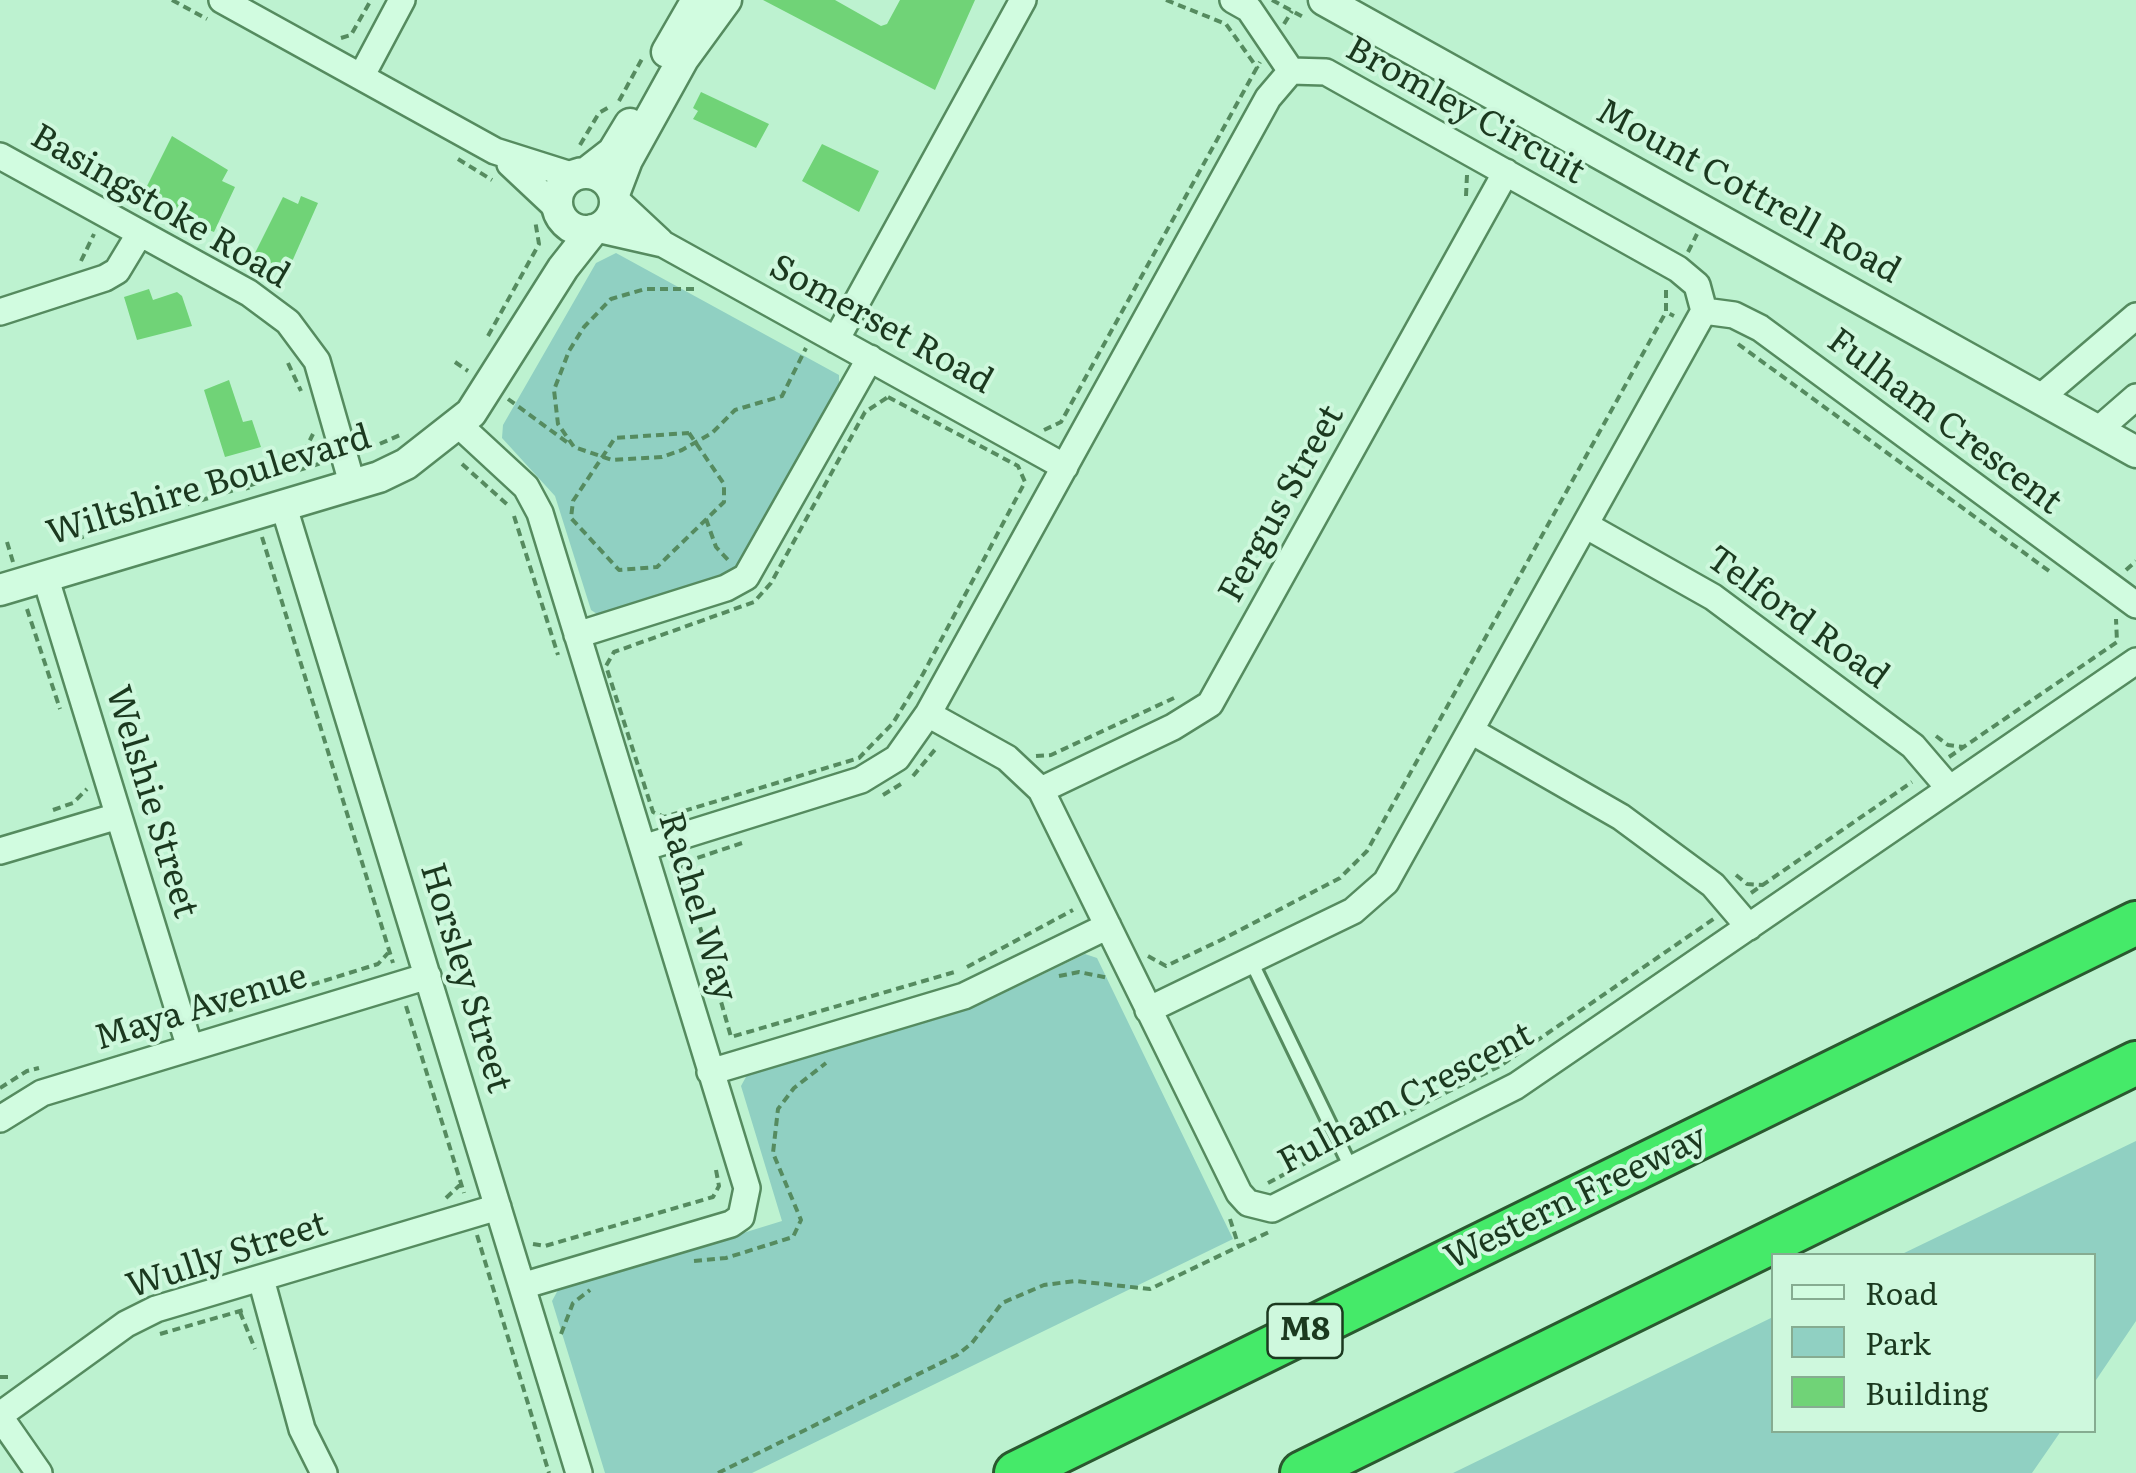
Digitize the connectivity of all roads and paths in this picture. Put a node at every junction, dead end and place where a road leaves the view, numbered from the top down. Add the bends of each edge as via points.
1 (222, 0) edge
2 (370, 0) edge
3 (402, 0) edge
4 (697, 0) edge
5 (726, 0) edge
6 (1023, 0) edge
7 (1166, 0) edge
8 (1234, 0) edge
9 (1324, 0) edge
10 (334, 41) dead end
11 (648, 47) dead end
12 (1256, 68) junction
13 (1286, 75) junction
14 (361, 77) junction
15 (599, 113) dead end
16 (495, 152) junction
17 (0, 156) edge
18 (1506, 172) junction
19 (580, 175) junction
20 (1466, 175) dead end
21 (614, 196) junction
22 (1457, 212) dead end
23 (104, 214) junction
24 (552, 216) junction
25 (595, 230) junction
26 (140, 233) junction
27 (664, 244) junction
28 (68, 267) dead end
29 (699, 290) dead end
30 (540, 302) junction
31 (1704, 311) junction
32 (0, 312) edge
33 (1666, 312) dead end
34 (2136, 316) edge
35 (1726, 334) dead end
36 (487, 338) dead end
37 (836, 340) junction
38 (806, 348) dead end
39 (283, 352) dead end
40 (870, 358) junction
41 (455, 362) dead end
42 (476, 375) junction
43 (459, 384) dead end
44 (302, 393) dead end
45 (888, 396) joint
46 (2041, 397) junction
47 (2136, 397) edge
48 (309, 421) dead end
49 (460, 425) junction
50 (1042, 430) dead end
51 (2098, 430) junction
52 (404, 433) dead end
53 (698, 442) junction
54 (571, 444) junction
55 (304, 452) dead end
56 (2136, 452) edge
57 (600, 458) junction
58 (462, 464) dead end
59 (1065, 466) junction
60 (348, 470) junction
61 (283, 504) junction
62 (706, 519) junction
63 (1587, 526) junction
64 (66, 542) dead end
65 (12, 559) dead end
66 (2136, 560) edge
67 (0, 562) edge
68 (46, 576) junction
69 (746, 577) junction
70 (2058, 578) dead end
71 (0, 590) edge
72 (2114, 590) junction
73 (2136, 605) edge
74 (28, 611) dead end
75 (577, 635) junction
76 (560, 660) dead end
77 (2136, 660) edge
78 (1176, 697) dead end
79 (63, 718) dead end
80 (937, 728) junction
81 (1472, 732) junction
82 (1427, 739) junction
83 (1029, 748) dead end
84 (953, 754) dead end
85 (1036, 756) junction
86 (1460, 756) junction
87 (1942, 778) junction
88 (1050, 786) junction
89 (87, 790) dead end
90 (870, 799) dead end
91 (36, 815) dead end
92 (118, 816) junction
93 (757, 838) dead end
94 (643, 848) junction
95 (0, 850) edge
96 (1720, 908) junction
97 (2136, 914) edge
98 (2136, 923) edge
99 (1706, 924) junction
100 (1749, 927) junction
101 (1098, 931) junction
102 (1719, 948) junction
103 (389, 952) dead end
104 (1252, 961) junction
105 (1128, 967) junction
106 (428, 976) junction
107 (2025, 977) junction
108 (1052, 978) dead end
109 (1158, 1005) junction
110 (198, 1007) dead end
111 (190, 1048) junction
112 (841, 1058) dead end
113 (2136, 1063) edge
114 (710, 1072) junction
115 (0, 1119) edge
116 (1340, 1145) junction
117 (714, 1158) dead end
118 (1353, 1172) junction
119 (1260, 1181) dead end
120 (502, 1219) junction
121 (478, 1238) dead end
122 (692, 1261) dead end
123 (603, 1280) dead end
124 (522, 1286) junction
125 (264, 1290) junction
126 (1651, 1302) junction
127 (560, 1337) dead end
128 (151, 1338) dead end
129 (0, 1416) edge
130 (39, 1473) edge
131 (324, 1473) edge
132 (579, 1473) edge
133 (1016, 1473) edge
134 (1302, 1473) edge
135 (1354, 1473) edge

1 - 14 street
2 - 10 path via 352,34
3 - 14 street
4 - 19 street via 621,139
5 - 21 street via 676,72
6 - 37 street
7 - 12 path via 1226,24
8 - 13 street via 1249,10
9 - 46 street, Mount Cottrell Road
11 - 15 path via 618,102
12 - 13 path
12 - 50 path via 1061,422
13 - 18 street, Bromley Circuit via 1326,72
13 - 59 street
14 - 16 street
16 - 19 street
16 - 24 street via 537,186
17 - 23 street, Basingstoke Road
18 - 31 street, Bromley Circuit via 1688,276 1702,294
18 - 88 street, Fergus Street via 1210,704
19 - 21 street via 604,179
19 - 24 street via 558,194
20 - 22 path
21 - 25 street via 613,214
21 - 27 street, Somerset Road
23 - 26 street, Basingstoke Road
23 - 28 path via 81,261
24 - 25 street via 575,229
24 - 30 street, Wiltshire Boulevard via 558,249
24 - 36 path
25 - 27 street, Somerset Road
25 - 30 street, Wiltshire Boulevard
26 - 32 street via 117,271 105,278
26 - 60 street, Basingstoke Road via 260,299 288,322 317,362
27 - 37 street, Somerset Road
29 - 54 path via 637,291 610,299 596,312 569,351 554,390 558,424
30 - 42 street, Wiltshire Boulevard
31 - 63 street
31 - 72 street, Fulham Crescent via 1760,328
33 - 82 path
34 - 46 street
35 - 70 path
37 - 40 street, Somerset Road
38 - 53 path via 782,396 735,410
39 - 44 path
40 - 59 street, Somerset Road
40 - 69 street
41 - 42 path
42 - 43 path
42 - 49 street, Wiltshire Boulevard
42 - 54 path
45 - 45 path via 1018,466 1025,482 923,674 893,724 860,758 664,816 653,812 606,666 614,652 754,602 771,583 865,412
46 - 51 street, Mount Cottrell Road
47 - 51 street
48 - 55 path via 313,435
49 - 60 street, Wiltshire Boulevard via 406,464
49 - 75 street, Rachel Way via 534,498
51 - 56 street, Mount Cottrell Road
52 - 60 path
53 - 57 path via 662,457
53 - 57 path via 689,433 615,438
53 - 62 path via 726,490 724,502
54 - 57 path
57 - 62 path via 569,513 619,570 657,567
58 - 76 path via 513,511
59 - 80 street
60 - 61 street, Wiltshire Boulevard
60 - 64 path
61 - 68 street, Wiltshire Boulevard
61 - 106 street, Horsley Street
62 - 69 path via 716,547
63 - 81 street
63 - 87 street, Telford Road via 1698,587 1914,746
65 - 67 path
66 - 72 path
68 - 71 street, Wiltshire Boulevard
68 - 92 street, Welshie Street
69 - 75 street
72 - 73 street, Fulham Crescent
72 - 87 path via 2102,608 2116,617 2116,642
74 - 79 path
75 - 94 street, Rachel Way
77 - 87 street, Fulham Crescent
78 - 85 path
80 - 84 path
80 - 88 street, Fulham Crescent via 1007,758
80 - 90 path via 916,774
80 - 94 street via 861,780
81 - 86 street
81 - 96 street via 1597,801 1713,885
82 - 86 path
82 - 105 path via 1367,851 1340,878 1166,966
83 - 85 path
85 - 88 path
86 - 104 street via 1403,858 1370,898
87 - 96 path
87 - 100 street, Fulham Crescent
88 - 101 street, Fulham Crescent
89 - 91 path via 73,803
92 - 95 street
92 - 111 street, Welshie Street
93 - 101 path via 682,864 730,1037 960,971 1075,908
94 - 114 street, Rachel Way
96 - 99 path
96 - 99 path
96 - 100 street
97 - 107 highway
98 - 107 highway, Western Freeway / M8
99 - 102 path
99 - 116 path via 1500,1066
100 - 102 street, Fulham Crescent
101 - 105 street, Fulham Crescent
101 - 105 path
101 - 114 street via 964,996
102 - 118 street, Fulham Crescent via 1507,1092
103 - 110 path via 378,964 211,1016
104 - 109 street
104 - 116 lane
105 - 108 path
105 - 109 street, Fulham Crescent
105 - 109 path
106 - 111 street, Maya Avenue
106 - 120 street, Horsley Street
107 - 133 highway, Western Freeway / M8
109 - 118 street, Fulham Crescent via 1248,1203 1287,1204
111 - 115 street, Maya Avenue via 42,1094
112 - 122 path via 823,1064 778,1109 773,1152 801,1220 793,1237
113 - 126 highway
114 - 124 street, Rachel Way via 747,1188 741,1217
116 - 118 lane
116 - 119 path via 1266,1184
117 - 120 path via 719,1186 713,1197 544,1246 530,1244 524,1225
120 - 121 path
120 - 124 street, Horsley Street
120 - 125 street, Wully Street
123 - 127 path via 573,1303
124 - 132 street, Horsley Street
125 - 128 path
125 - 129 street, Wully Street via 156,1310 126,1324
125 - 131 street via 302,1428
126 - 134 highway
126 - 135 highway
129 - 130 street

